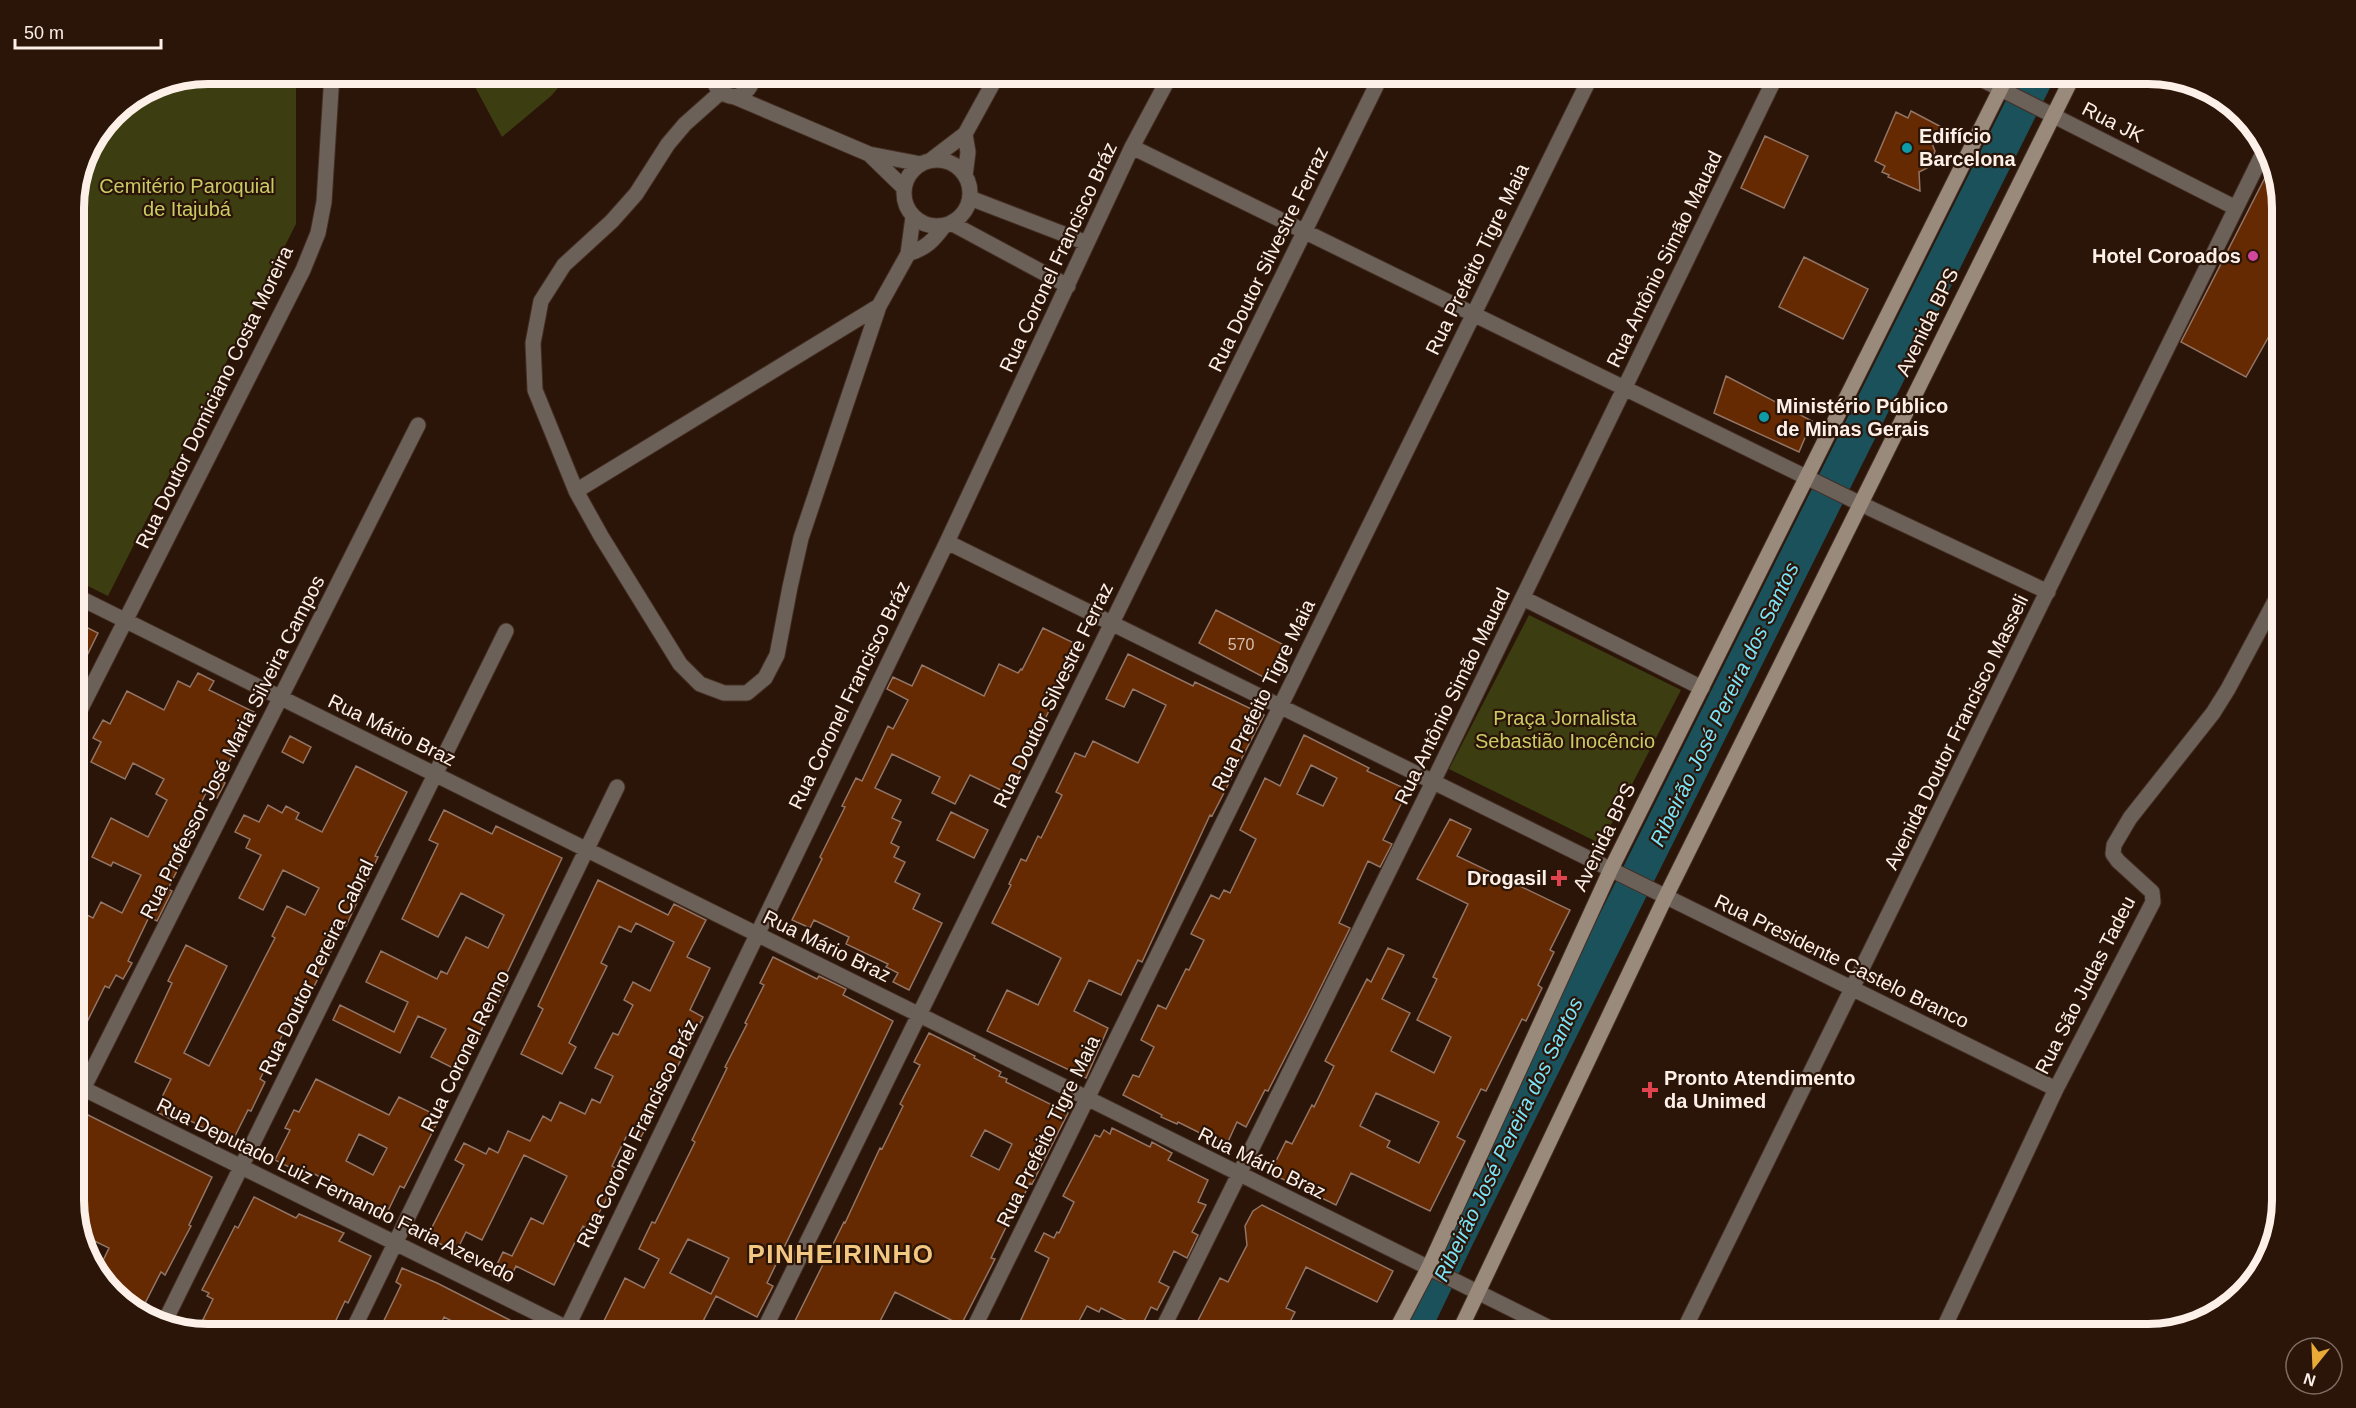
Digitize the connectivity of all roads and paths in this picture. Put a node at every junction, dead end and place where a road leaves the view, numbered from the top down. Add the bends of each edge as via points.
1 (331, 84) edge
2 (716, 84) edge
3 (750, 84) edge
4 (756, 84) edge
5 (992, 84) edge
6 (1166, 84) edge
7 (1377, 84) edge
8 (1587, 84) edge
9 (1772, 84) edge
10 (1992, 84) edge
11 (2007, 84) edge
12 (2068, 84) edge
13 (2006, 91) junction
14 (728, 95) junction
15 (767, 109) junction
16 (2049, 113) junction
17 (965, 134) junction
18 (1132, 147) junction
19 (869, 154) junction
20 (2261, 158) edge
21 (926, 162) junction
22 (965, 176) junction
23 (904, 188) junction
24 (970, 198) junction
25 (2236, 208) junction
26 (913, 217) junction
27 (948, 224) junction
28 (1304, 232) junction
29 (1087, 243) junction
30 (909, 254) junction
31 (1068, 286) junction
32 (879, 306) junction
33 (1473, 314) junction
34 (1625, 388) junction
35 (418, 425) dead end
36 (1811, 479) junction
37 (576, 491) junction
38 (1856, 501) junction
39 (947, 542) junction
40 (2048, 592) junction
41 (1523, 598) junction
42 (84, 600) edge
43 (2272, 606) edge
44 (126, 621) junction
45 (1112, 623) junction
46 (506, 631) dead end
47 (1702, 688) junction
48 (280, 698) junction
49 (84, 703) edge
50 (1280, 706) junction
51 (435, 775) junction
52 (1433, 782) junction
53 (617, 787) dead end
54 (586, 850) junction
55 (1615, 871) junction
56 (1662, 894) junction
57 (756, 935) junction
58 (1853, 991) junction
59 (919, 1015) junction
60 (84, 1074) edge
61 (84, 1089) edge
62 (2056, 1089) junction
63 (1087, 1099) junction
64 (240, 1166) junction
65 (1239, 1175) junction
66 (395, 1243) junction
67 (1433, 1271) junction
68 (1474, 1291) junction
69 (167, 1317) edge
70 (356, 1324) edge
71 (554, 1324) edge
72 (574, 1324) edge
73 (767, 1324) edge
74 (976, 1324) edge
75 (1165, 1324) edge
76 (1401, 1324) edge
77 (1462, 1324) edge
78 (1540, 1324) edge
79 (1687, 1324) edge
80 (1946, 1324) edge

1 - 44 street, Rua Doutor Domiciano Costa Moreira via 324,202 318,233
2 - 14 street
3 - 14 street via 748,90
4 - 15 street
5 - 17 street
6 - 18 street, Rua Coronel Francisco Bráz
7 - 28 street, Rua Doutor Silvestre Ferraz
8 - 33 street, Rua Prefeito Tigre Maia
9 - 34 street, Rua Antônio Simão Mauad
10 - 13 street, Rua JK
11 - 13 main road, Avenida BPS
12 - 16 main road, Avenida BPS
13 - 16 street, Rua JK
13 - 36 main road, Avenida BPS
14 - 15 street
14 - 37 street via 685,124 636,194 564,265 541,302 532,343 535,390
15 - 19 street
16 - 25 street, Rua JK
16 - 38 main road, Avenida BPS
17 - 21 street
17 - 22 street
18 - 28 street
18 - 29 street, Rua Coronel Francisco Bráz
19 - 21 street
19 - 23 street
20 - 25 street, Avenida Doutor Francisco Masseli
21 - 22 street via 944,161
21 - 23 street via 907,178
22 - 24 street
23 - 26 street via 907,208
24 - 27 street via 960,217
24 - 29 street
25 - 40 street, Avenida Doutor Francisco Masseli
26 - 27 street via 933,226
26 - 30 street
27 - 30 street via 925,249
27 - 31 street
28 - 33 street
28 - 45 street, Rua Doutor Silvestre Ferraz
29 - 31 street, Rua Coronel Francisco Bráz
30 - 32 street
31 - 39 street, Rua Coronel Francisco Bráz
32 - 37 street
32 - 37 street via 801,538 777,656 765,678 747,693 724,693 700,684 680,664
33 - 34 street
33 - 50 street, Rua Prefeito Tigre Maia
34 - 36 street
34 - 41 street, Rua Antônio Simão Mauad
35 - 48 street, Rua Professor José Maria Silveira Campos
36 - 38 street
36 - 47 main road, Avenida BPS
38 - 40 street
38 - 56 main road, Avenida BPS
39 - 45 street
39 - 57 street, Rua Coronel Francisco Bráz
40 - 58 street, Avenida Doutor Francisco Masseli
41 - 47 street
41 - 52 street, Rua Antônio Simão Mauad
42 - 44 street, Rua Mário Braz
43 - 62 street, Rua São Judas Tadeu via 2213,713 2130,818 2114,845 2113,854 2152,892 2153,902
44 - 48 street, Rua Mário Braz
44 - 49 street, Rua Doutor Domiciano Costa Moreira
45 - 50 street
45 - 59 street, Rua Doutor Silvestre Ferraz
46 - 51 street, Rua Doutor Pereira Cabral
47 - 55 main road, Avenida BPS
48 - 51 street, Rua Mário Braz
48 - 60 street, Rua Professor José Maria Silveira Campos
50 - 52 street
50 - 63 street, Rua Prefeito Tigre Maia
51 - 54 street, Rua Mário Braz
51 - 64 street, Rua Doutor Pereira Cabral
52 - 55 street
52 - 65 street, Rua Antônio Simão Mauad
53 - 54 street, Rua Coronel Renno
54 - 57 street, Rua Mário Braz
54 - 66 street, Rua Coronel Renno
55 - 56 street, Rua Presidente Castelo Branco
55 - 67 main road, Avenida BPS
56 - 58 street, Rua Presidente Castelo Branco
56 - 68 main road, Avenida BPS
57 - 59 street, Rua Mário Braz
57 - 72 street, Rua Coronel Francisco Bráz
58 - 62 street, Rua Presidente Castelo Branco
58 - 79 street, Avenida Doutor Francisco Masseli
59 - 63 street, Rua Mário Braz
59 - 73 street, Rua Doutor Silvestre Ferraz
61 - 64 street, Rua Deputado Luiz Fernando Faria Azevedo
62 - 80 street, Rua São Judas Tadeu
63 - 65 street, Rua Mário Braz
63 - 74 street, Rua Prefeito Tigre Maia
64 - 66 street, Rua Deputado Luiz Fernando Faria Azevedo
64 - 69 street, Rua Doutor Pereira Cabral
65 - 67 street, Rua Mário Braz
65 - 75 street, Rua Antônio Simão Mauad
66 - 70 street, Rua Coronel Renno
66 - 71 street, Rua Deputado Luiz Fernando Faria Azevedo
67 - 68 street, Rua Mário Braz
67 - 76 main road, Avenida BPS
68 - 77 main road, Avenida BPS
68 - 78 street, Rua Mário Braz

